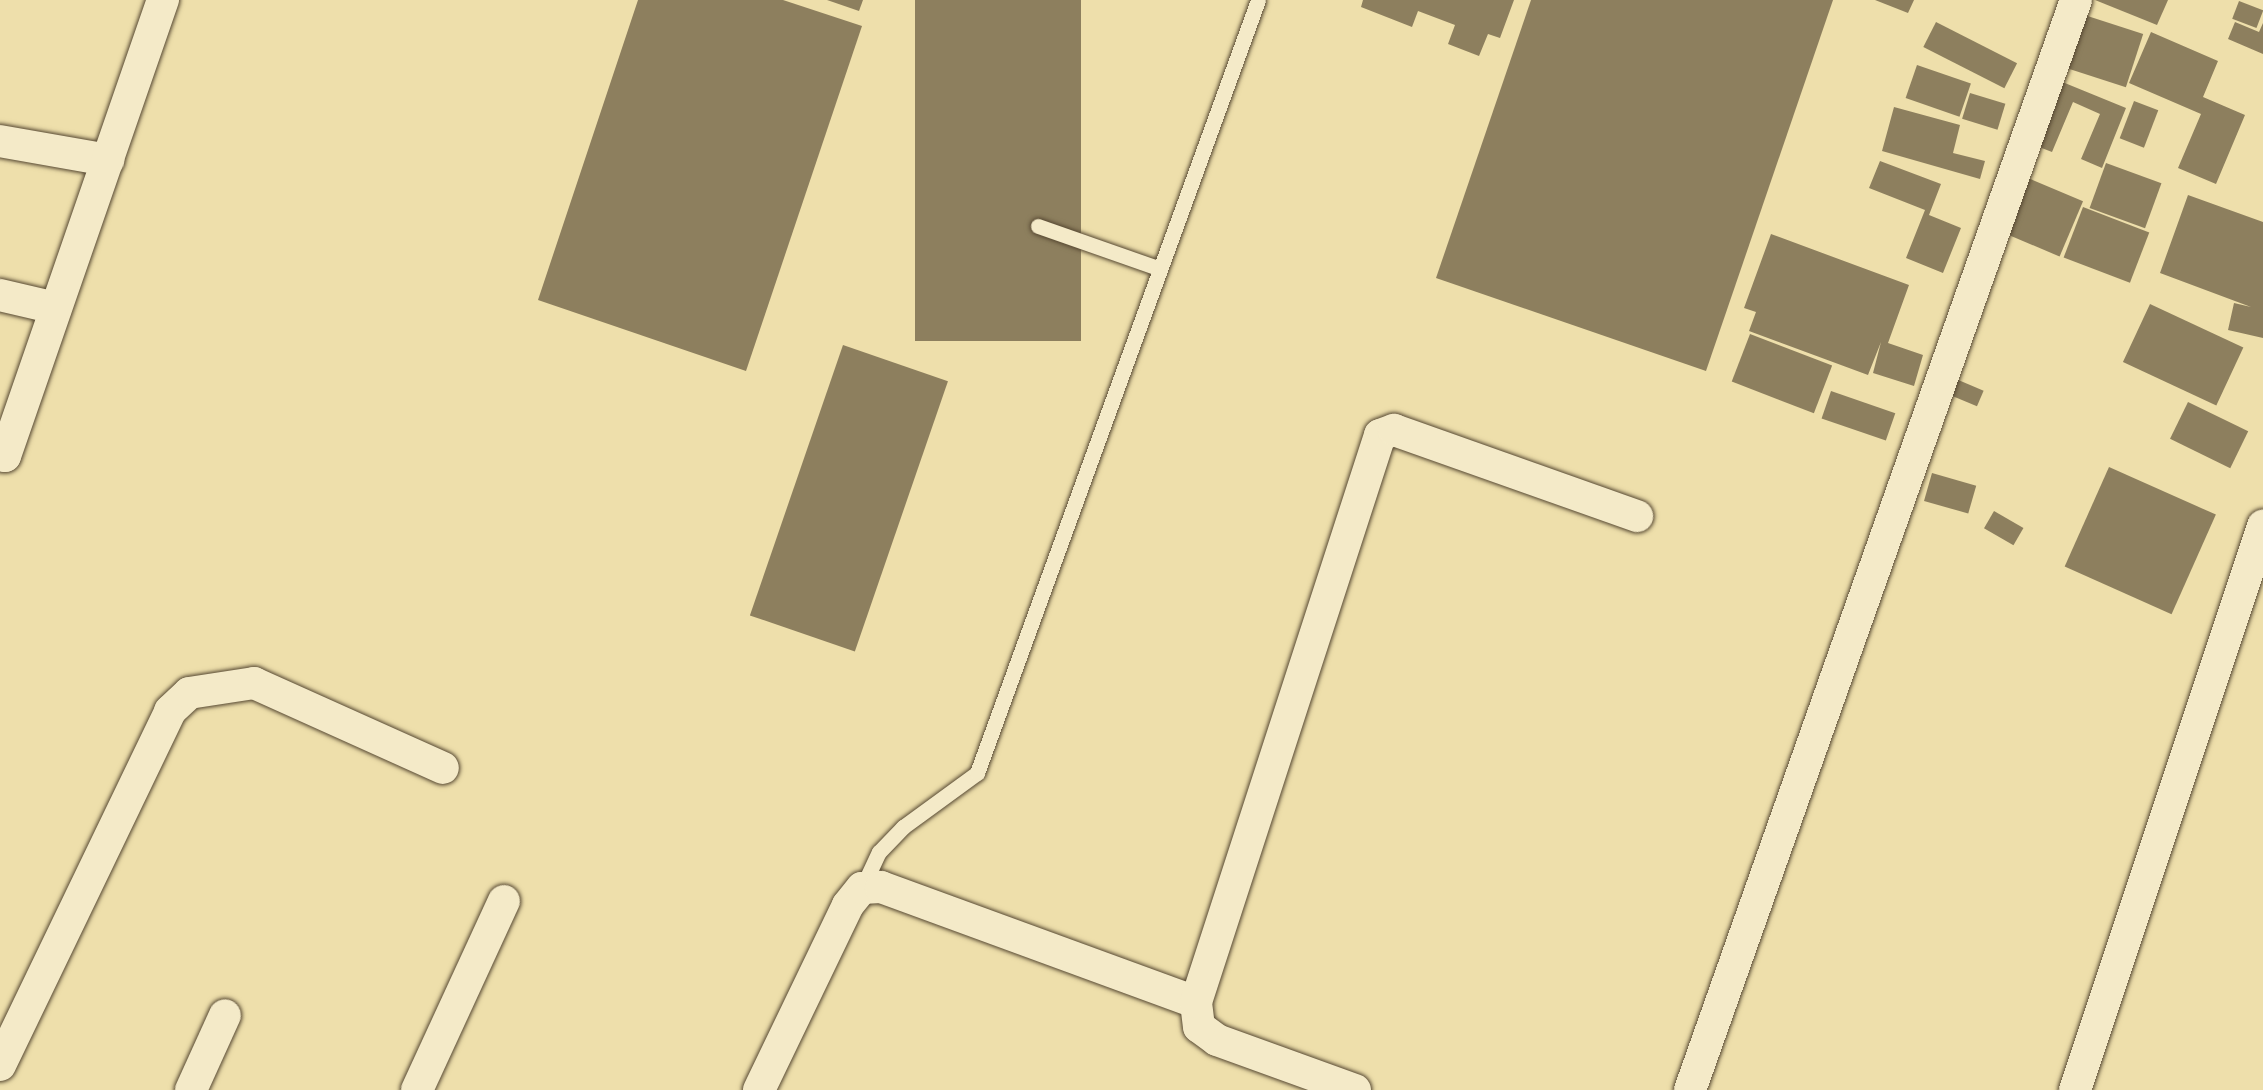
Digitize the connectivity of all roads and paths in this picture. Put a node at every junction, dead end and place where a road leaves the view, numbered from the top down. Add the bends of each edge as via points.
1 (163, 0) edge
2 (1258, 0) edge
3 (2076, 0) edge
4 (0, 140) edge
5 (108, 160) junction
6 (1038, 226) dead end
7 (1158, 268) junction
8 (0, 296) edge
9 (56, 308) junction
10 (0, 455) edge
11 (1637, 516) dead end
12 (2263, 526) edge
13 (443, 768) dead end
14 (862, 888) junction
15 (504, 901) dead end
16 (1196, 1002) junction
17 (226, 1015) dead end
18 (0, 1065) edge
19 (191, 1090) edge
20 (417, 1090) edge
21 (759, 1090) edge
22 (1355, 1090) edge
23 (1690, 1090) edge
24 (2075, 1090) edge

1 - 5 street
2 - 7 lane
3 - 23 street
4 - 5 street
5 - 9 street
6 - 7 lane
7 - 14 lane via 978,773 903,827 879,852
8 - 9 street
9 - 10 street via 6,456
11 - 16 street via 1394,430 1380,435
12 - 24 street
13 - 18 street via 254,684 189,693 170,711
14 - 16 street via 881,887
14 - 21 street
15 - 20 street
16 - 22 street via 1200,1027 1217,1040
17 - 19 street

